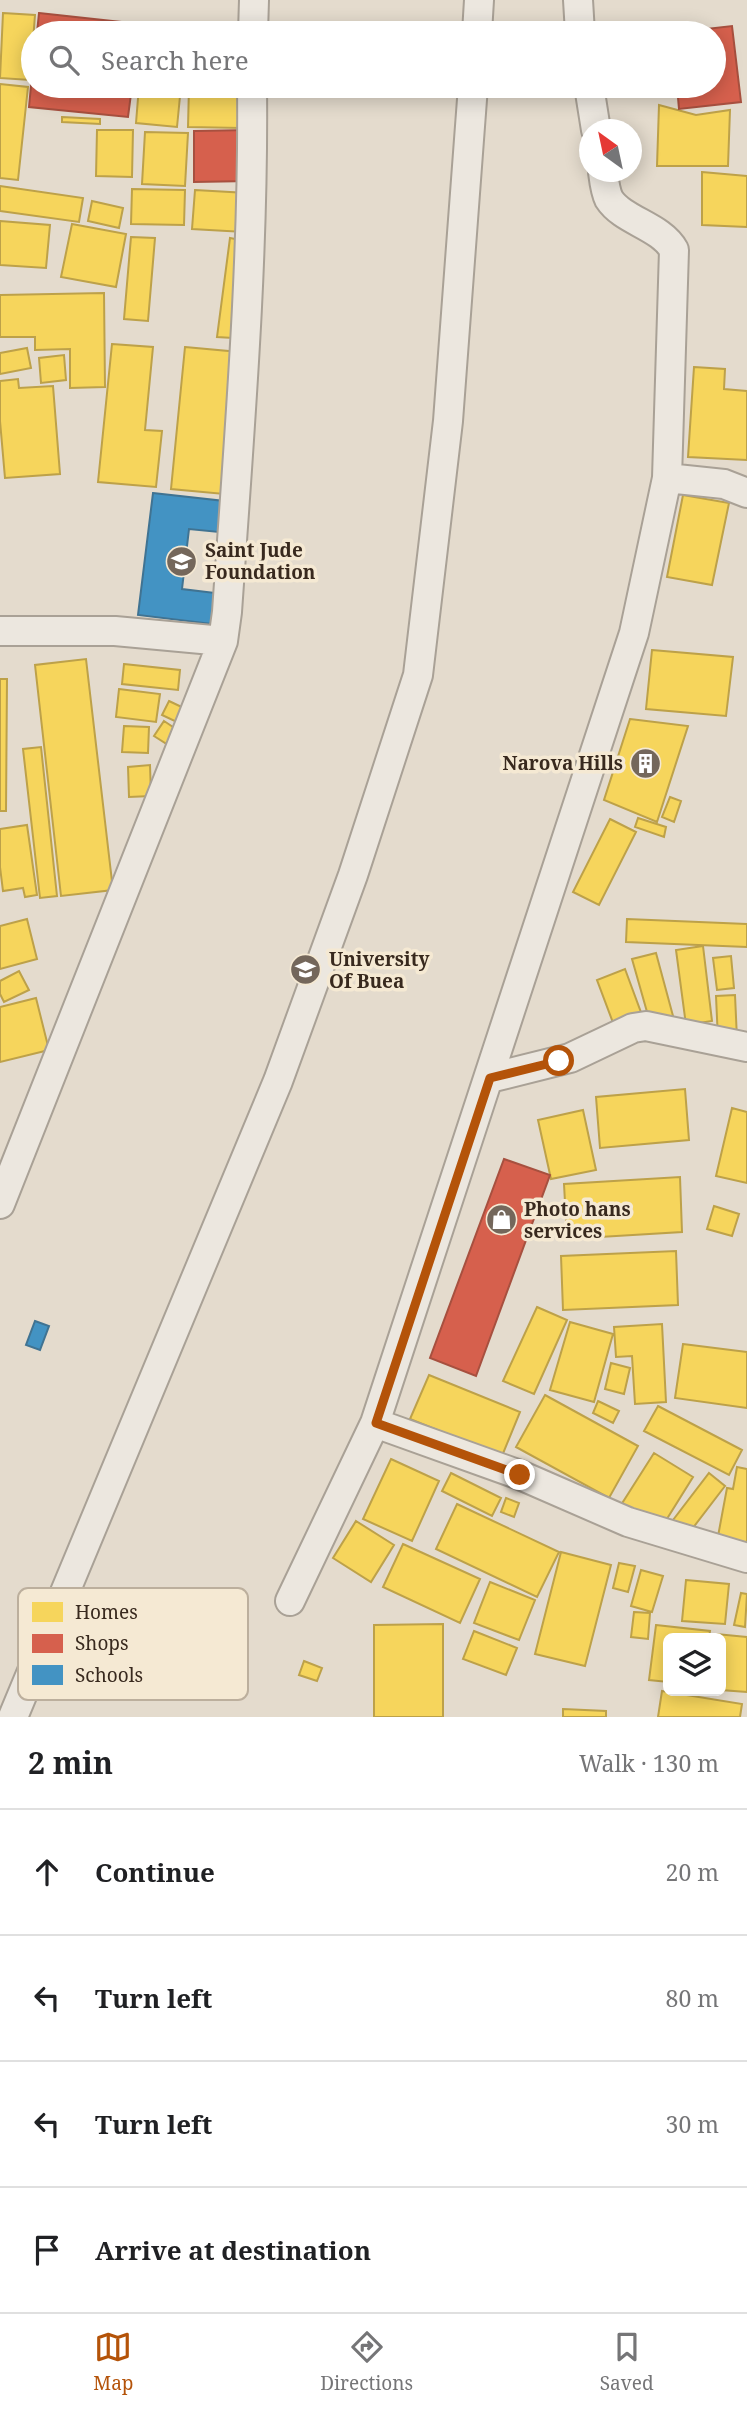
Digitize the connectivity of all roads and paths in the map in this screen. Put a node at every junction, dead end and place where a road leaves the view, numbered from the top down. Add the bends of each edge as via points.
1 (254, 0) edge
2 (479, 0) edge
3 (578, 0) edge
4 (253, 21) edge
5 (478, 21) edge
6 (579, 21) edge
7 (252, 98) edge
8 (472, 98) edge
9 (591, 98) edge
10 (594, 119) edge
11 (604, 182) edge
12 (667, 478) junction
13 (747, 493) edge
14 (0, 631) edge
15 (223, 641) junction
16 (747, 1047) edge
17 (490, 1078) junction
18 (0, 1204) edge
19 (376, 1423) junction
20 (747, 1558) edge
21 (67, 1588) edge
22 (290, 1601) dead end
23 (20, 1700) edge
24 (13, 1717) edge

1 - 4 street
2 - 5 street
3 - 6 street
7 - 15 street via 241,410
8 - 21 street via 448,421 418,675 353,875 278,1081
9 - 10 street
11 - 12 street via 614,205 667,240 674,250
12 - 13 street via 724,484
12 - 17 street via 634,633
14 - 15 street via 116,631
15 - 18 street
16 - 17 street via 646,1026 570,1058
17 - 19 street
19 - 20 street via 520,1475 628,1522
19 - 22 street
23 - 24 street

